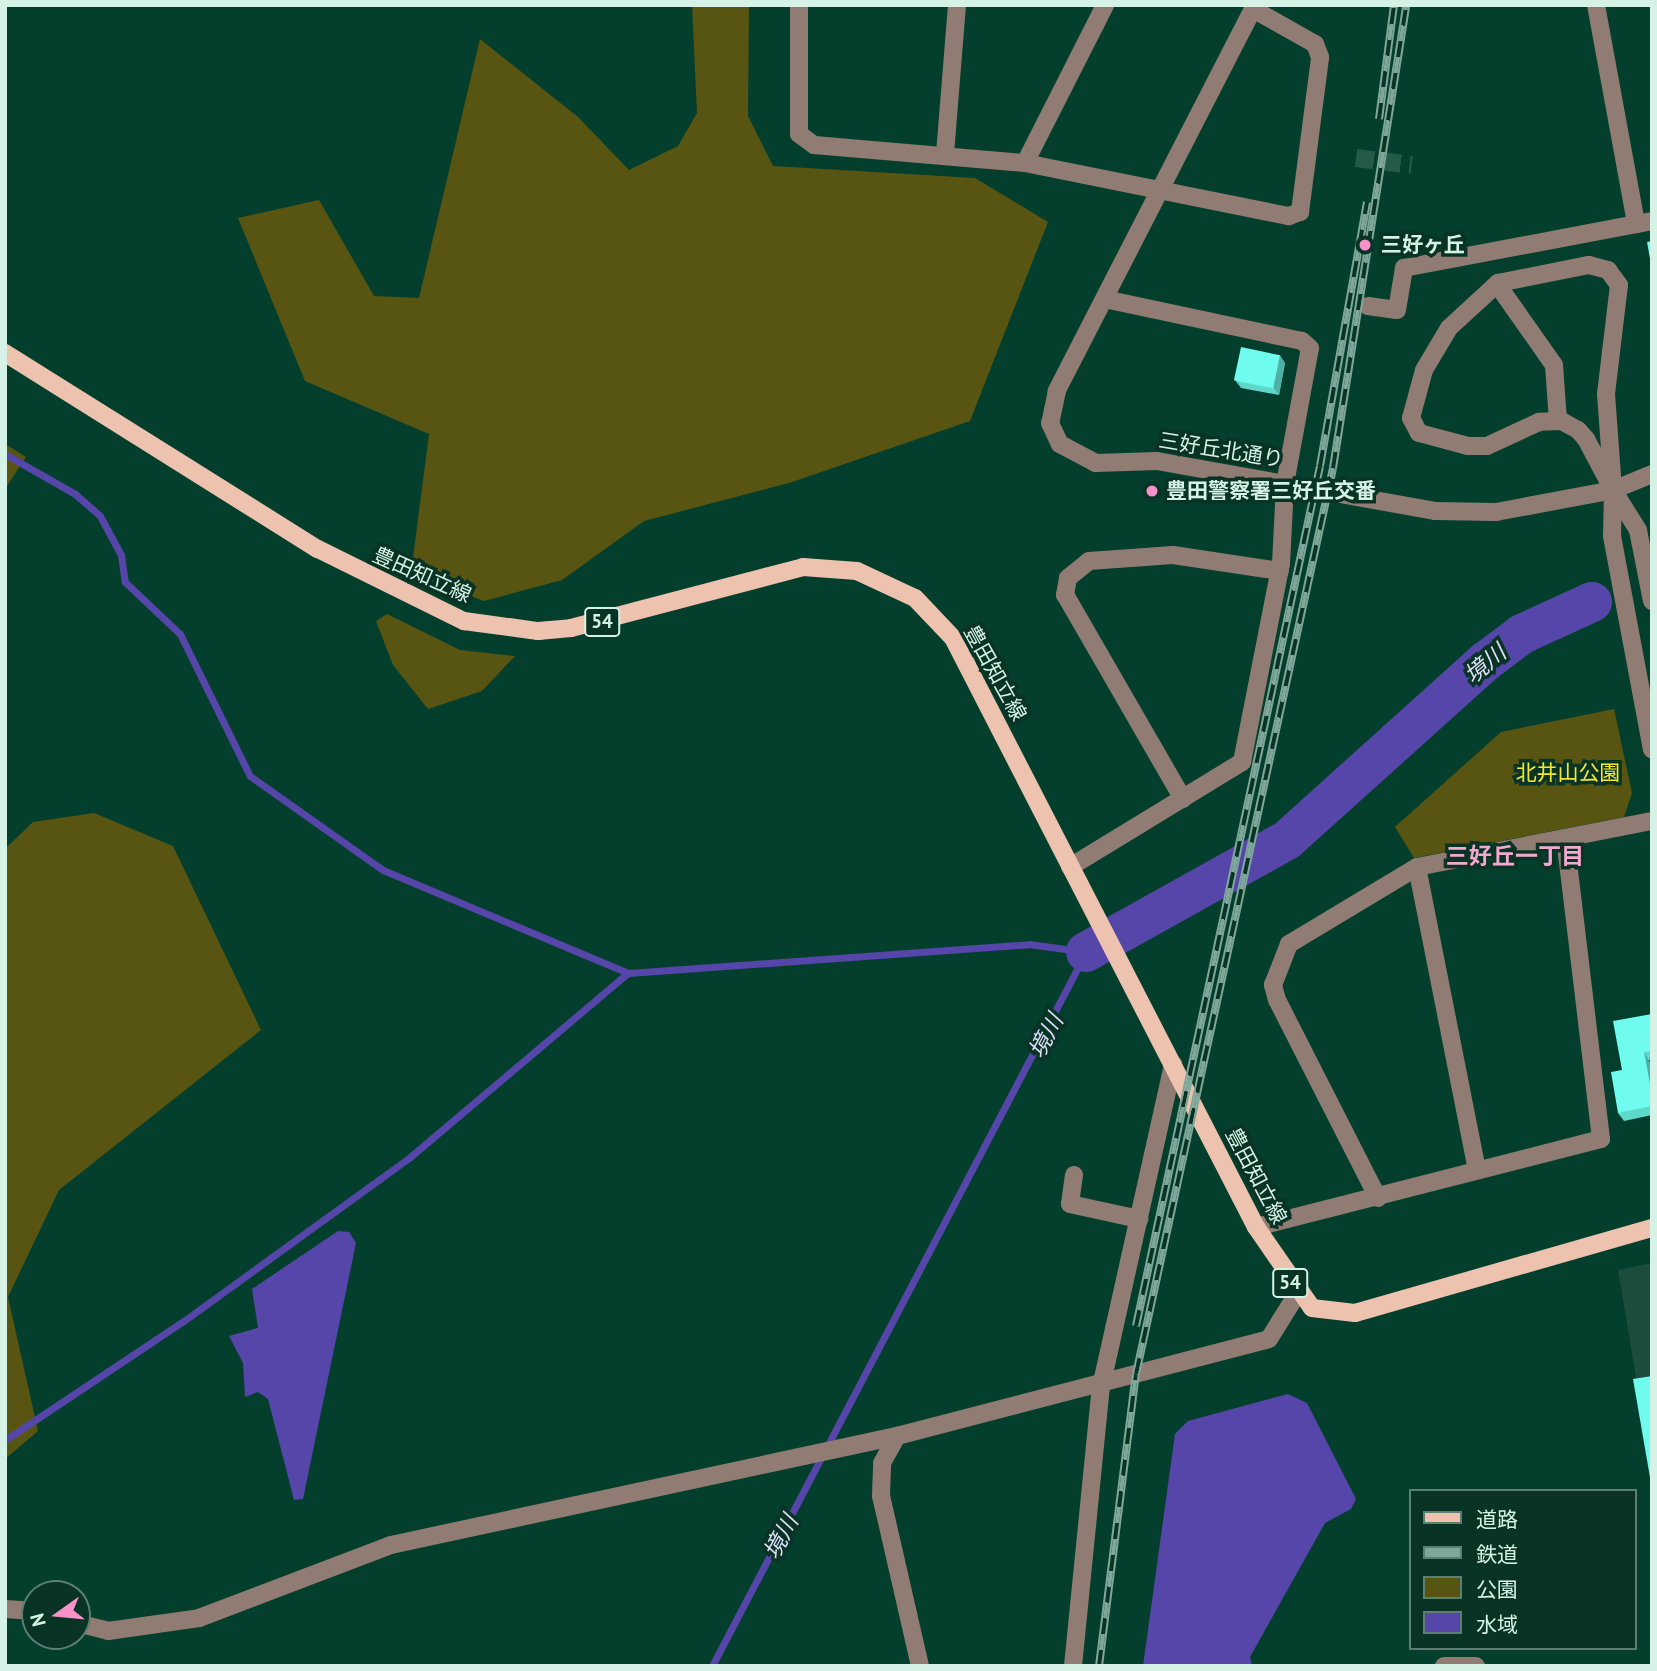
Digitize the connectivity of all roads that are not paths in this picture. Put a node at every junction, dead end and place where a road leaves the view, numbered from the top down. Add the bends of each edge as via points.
1 (799, 5) edge
2 (957, 5) edge
3 (1105, 5) edge
4 (1596, 5) edge
5 (1254, 7) edge
6 (945, 154) junction
7 (1025, 163) junction
8 (1159, 190) junction
9 (1644, 222) edge
10 (1497, 284) junction
11 (1104, 299) junction
12 (1368, 306) dead end
13 (5, 353) edge
14 (1558, 421) junction
15 (1652, 474) edge
16 (1285, 484) junction
17 (1613, 490) junction
18 (1280, 571) junction
19 (1652, 601) edge
20 (1652, 748) edge
21 (1183, 799) junction
22 (1652, 821) edge
23 (1566, 838) junction
24 (1070, 867) junction
25 (1417, 867) junction
26 (1173, 1064) junction
27 (1477, 1169) junction
28 (1074, 1175) dead end
29 (1378, 1198) junction
30 (1139, 1219) junction
31 (1256, 1227) junction
32 (1652, 1228) edge
33 (1297, 1294) junction
34 (1101, 1387) junction
35 (897, 1436) junction
36 (91, 1627) edge
37 (920, 1666) edge
38 (1073, 1666) edge
39 (1444, 1666) edge
40 (1476, 1666) edge

1 - 6 street via 803,140
2 - 6 street
3 - 7 street
4 - 9 street
5 - 8 street, 三好丘北通り
5 - 8 street via 1315,44 1320,57 1300,212 1289,216
6 - 7 street
7 - 8 street
8 - 11 street, 三好丘北通り
9 - 12 street via 1404,268 1397,310
10 - 14 street via 1554,365
10 - 14 street via 1449,328 1424,370 1411,418 1419,433 1468,446 1487,446 1539,422
10 - 17 street via 1589,265 1608,270 1619,285 1606,394
11 - 16 street via 1302,341 1310,348
11 - 16 street, 三好丘北通り via 1053,402 1051,432 1059,444 1095,463 1157,461
13 - 24 main road, 豊田知立線 / 54 via 318,549 464,621 514,629 571,628 803,567 857,571 915,598 953,638
14 - 17 street via 1586,439
15 - 17 street, 三好丘北通り
16 - 17 street, 三好丘北通り via 1435,511 1496,512
16 - 18 street
17 - 19 street via 1638,530
17 - 20 street via 1612,536
18 - 21 street via 1242,762
18 - 21 street via 1173,555 1089,561 1068,578 1065,595
21 - 24 street
22 - 23 street
23 - 25 street
23 - 27 street via 1605,1134
24 - 26 main road, 豊田知立線 / 54
25 - 27 street
25 - 29 street via 1289,944 1273,985
26 - 30 street
26 - 31 main road, 豊田知立線 / 54
27 - 29 street
28 - 30 street via 1070,1203
29 - 31 street
30 - 34 street
31 - 33 main road, 豊田知立線 / 54
32 - 33 main road, 54 via 1354,1313 1312,1308
33 - 34 street via 1269,1339
34 - 35 street
34 - 38 street
35 - 36 street via 391,1545 199,1618 108,1631
35 - 37 street via 881,1463 881,1496
39 - 40 street

